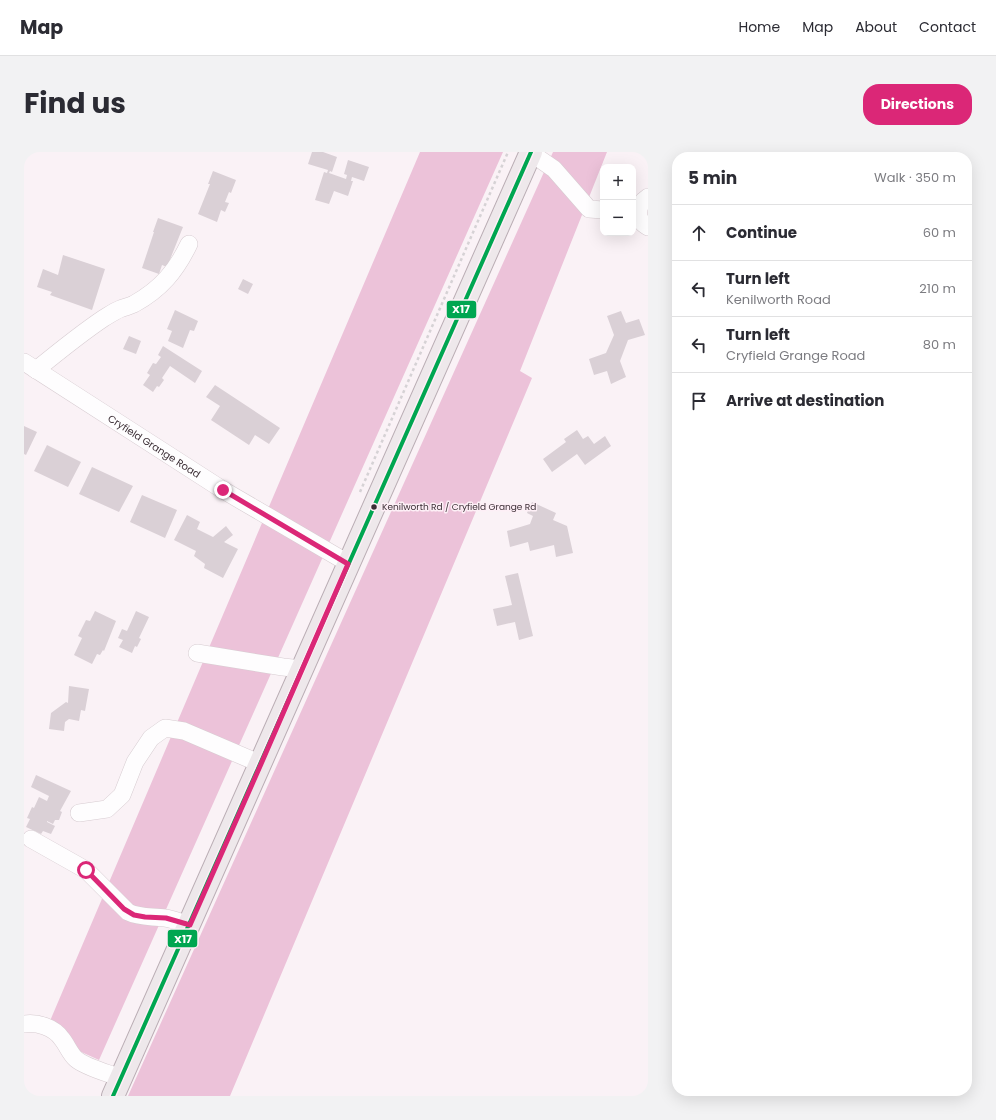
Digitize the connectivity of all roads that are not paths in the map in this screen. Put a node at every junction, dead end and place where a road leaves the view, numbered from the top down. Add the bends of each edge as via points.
1 (531, 152) edge
2 (648, 197) edge
3 (600, 210) edge
4 (640, 219) edge
5 (189, 244) dead end
6 (30, 366) edge
7 (348, 564) junction
8 (197, 653) dead end
9 (302, 669) junction
10 (261, 764) junction
11 (80, 813) dead end
12 (31, 839) dead end
13 (190, 925) junction
14 (24, 1024) edge
15 (118, 1087) edge

1 - 3 street via 554,168 588,209
1 - 7 main road
2 - 4 street via 640,205
5 - 6 street via 171,275 149,295 120,309 67,345
6 - 7 street, Cryfield Grange Road via 223,490
7 - 9 main road
8 - 9 street
9 - 10 main road
10 - 11 street via 184,731 165,728 151,738 135,762 122,795 106,809
10 - 13 main road
12 - 13 street via 86,870 128,912
13 - 15 main road
14 - 15 street via 37,1024 57,1033 78,1061 105,1073

